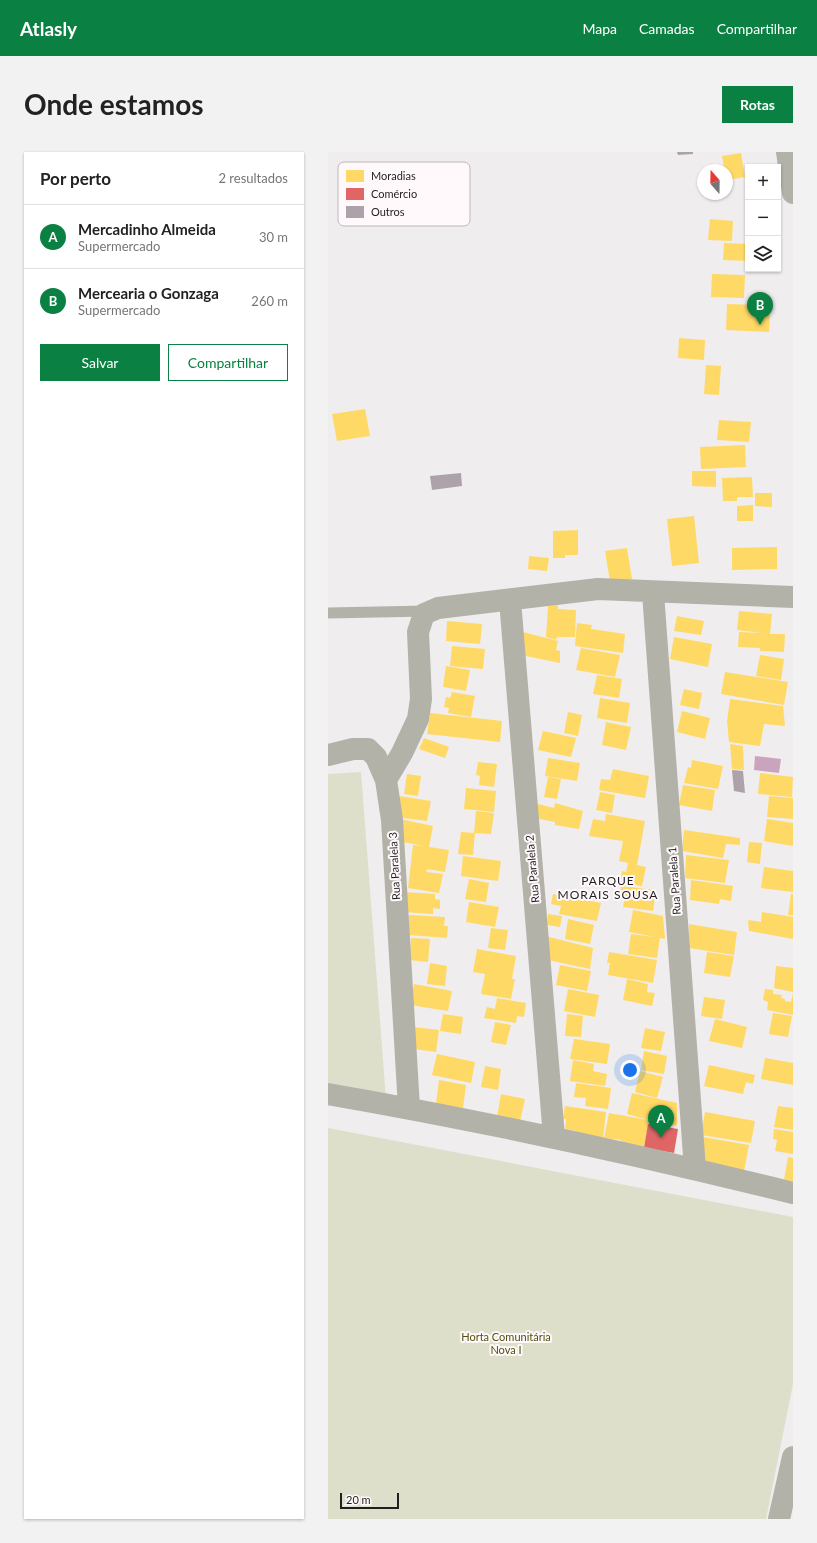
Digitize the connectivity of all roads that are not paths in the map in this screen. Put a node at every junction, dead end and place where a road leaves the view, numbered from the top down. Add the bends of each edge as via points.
1 (787, 152) edge
2 (793, 193) edge
3 (653, 593) junction
4 (793, 597) edge
5 (510, 600) junction
6 (428, 611) junction
7 (328, 613) edge
8 (328, 755) edge
9 (386, 780) junction
10 (328, 1094) edge
11 (409, 1108) junction
12 (554, 1137) junction
13 (695, 1169) junction
14 (793, 1193) edge
15 (793, 1457) edge
16 (779, 1519) edge

1 - 2 street
3 - 4 street
3 - 5 street via 598,589
3 - 13 street, Rua Paralela 1
5 - 6 street
5 - 12 street, Rua Paralela 2
6 - 7 lane
6 - 9 street via 421,619 418,632 421,699 418,720
8 - 9 street, Rua Paralela 3 via 353,749 368,749 376,757
9 - 11 street, Rua Paralela 3 via 392,820
10 - 11 street
11 - 12 street
12 - 13 street
13 - 14 street
15 - 16 street

